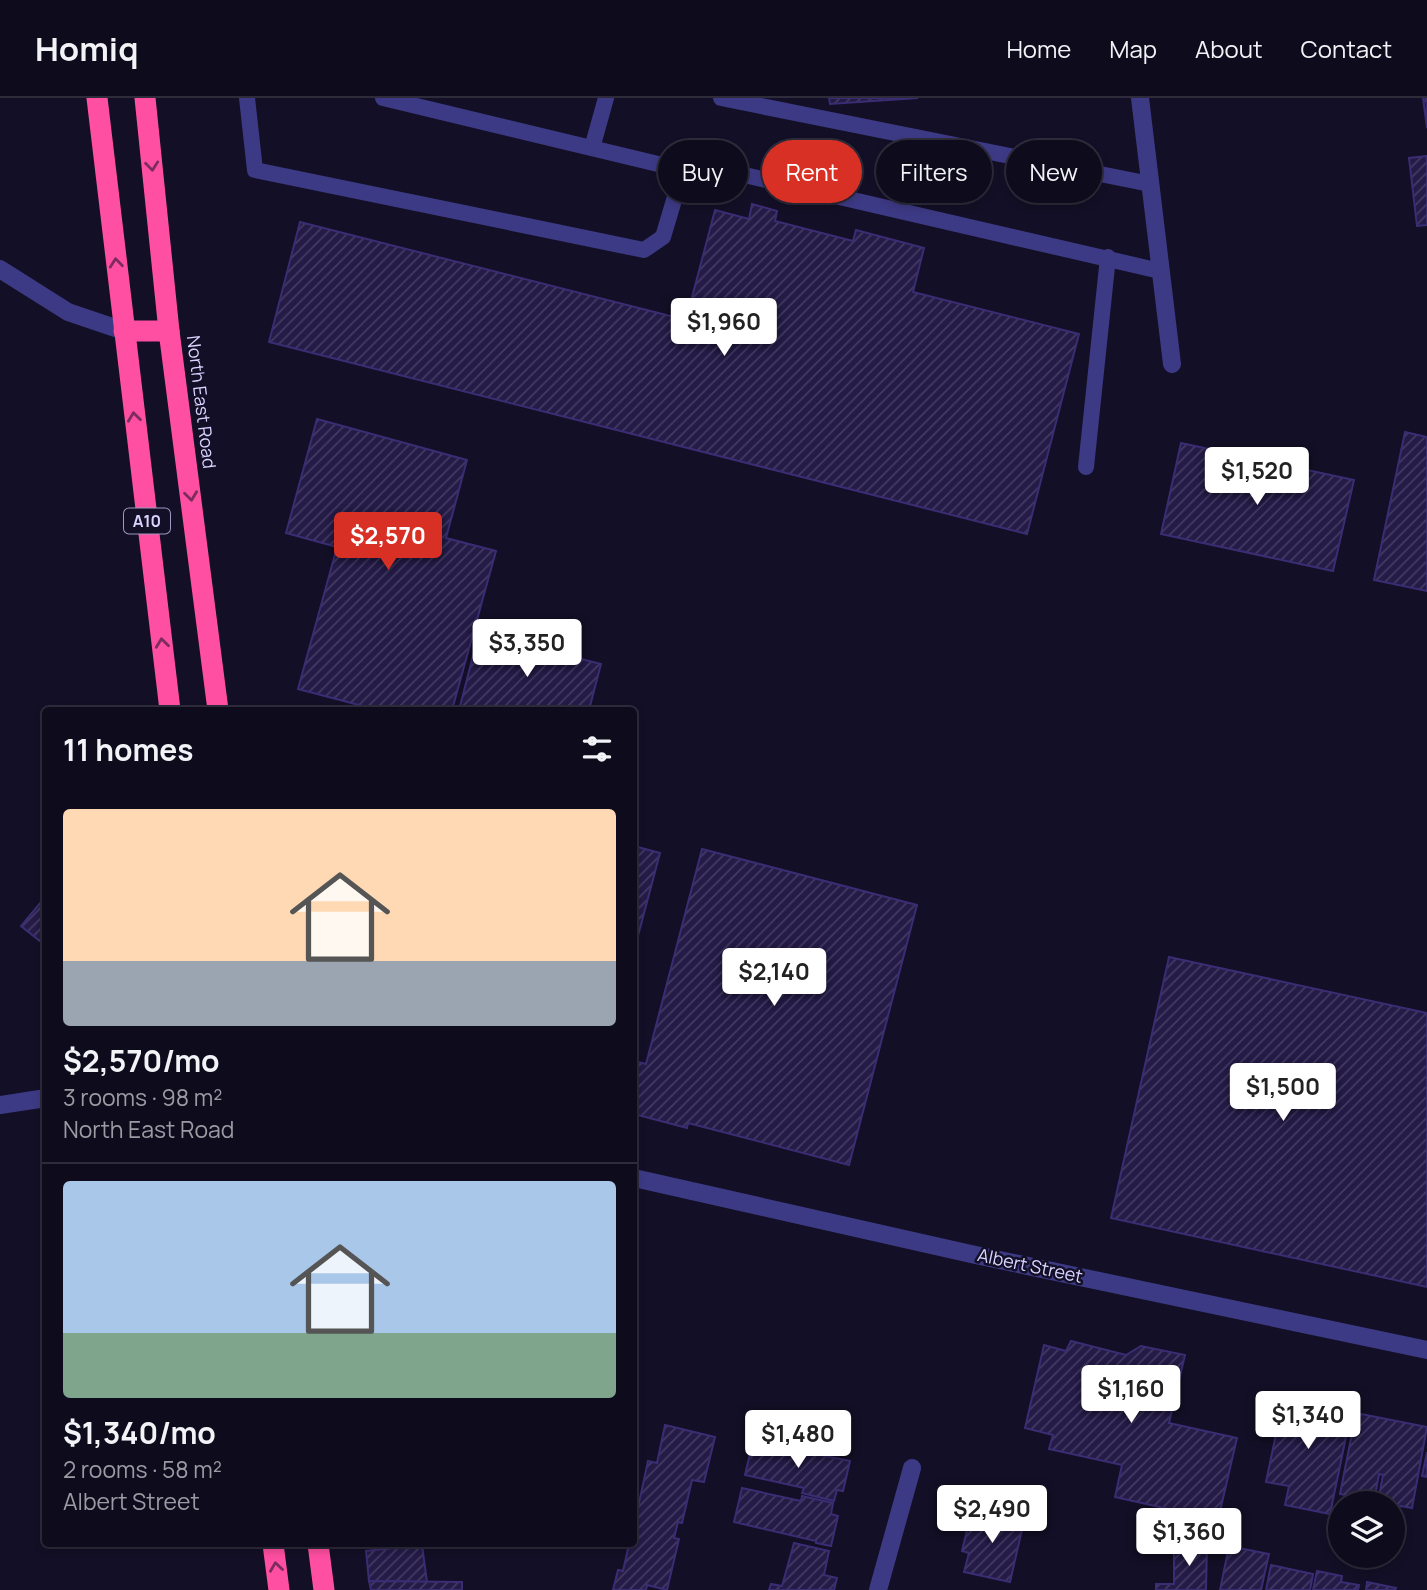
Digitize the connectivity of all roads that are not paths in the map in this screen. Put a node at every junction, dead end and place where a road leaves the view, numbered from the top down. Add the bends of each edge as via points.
1 (97, 98) edge
2 (145, 98) edge
3 (247, 98) edge
4 (383, 98) edge
5 (606, 98) edge
6 (721, 98) edge
7 (1140, 98) edge
8 (761, 103) edge
9 (592, 148) junction
10 (658, 164) edge
11 (748, 176) edge
12 (1150, 184) junction
13 (673, 203) edge
14 (1108, 257) junction
15 (0, 270) edge
16 (1160, 271) junction
17 (124, 331) junction
18 (169, 331) junction
19 (1172, 364) dead end
20 (1086, 467) dead end
21 (170, 707) edge
22 (218, 707) edge
23 (42, 1099) edge
24 (0, 1105) edge
25 (637, 1179) edge
26 (1427, 1350) edge
27 (912, 1468) dead end
28 (273, 1547) edge
29 (318, 1547) edge
30 (279, 1590) edge
31 (324, 1590) edge
32 (878, 1590) edge

17 -> 1 highway, A10
2 -> 18 highway, North East Road / A10
3 - 13 lane via 255,170 644,250 663,237
4 - 9 lane
5 - 9 lane
6 - 8 lane
7 - 12 street
8 - 12 lane
9 - 10 lane
11 - 14 lane
12 - 16 street
14 - 16 lane
14 - 20 lane
15 - 17 street via 68,312
16 - 19 street
17 - 18 highway
21 -> 17 highway, A10
18 -> 22 highway, North East Road / A10
23 - 24 street
25 - 26 street, Albert Street
27 - 32 street
30 -> 28 highway
29 - 31 highway

